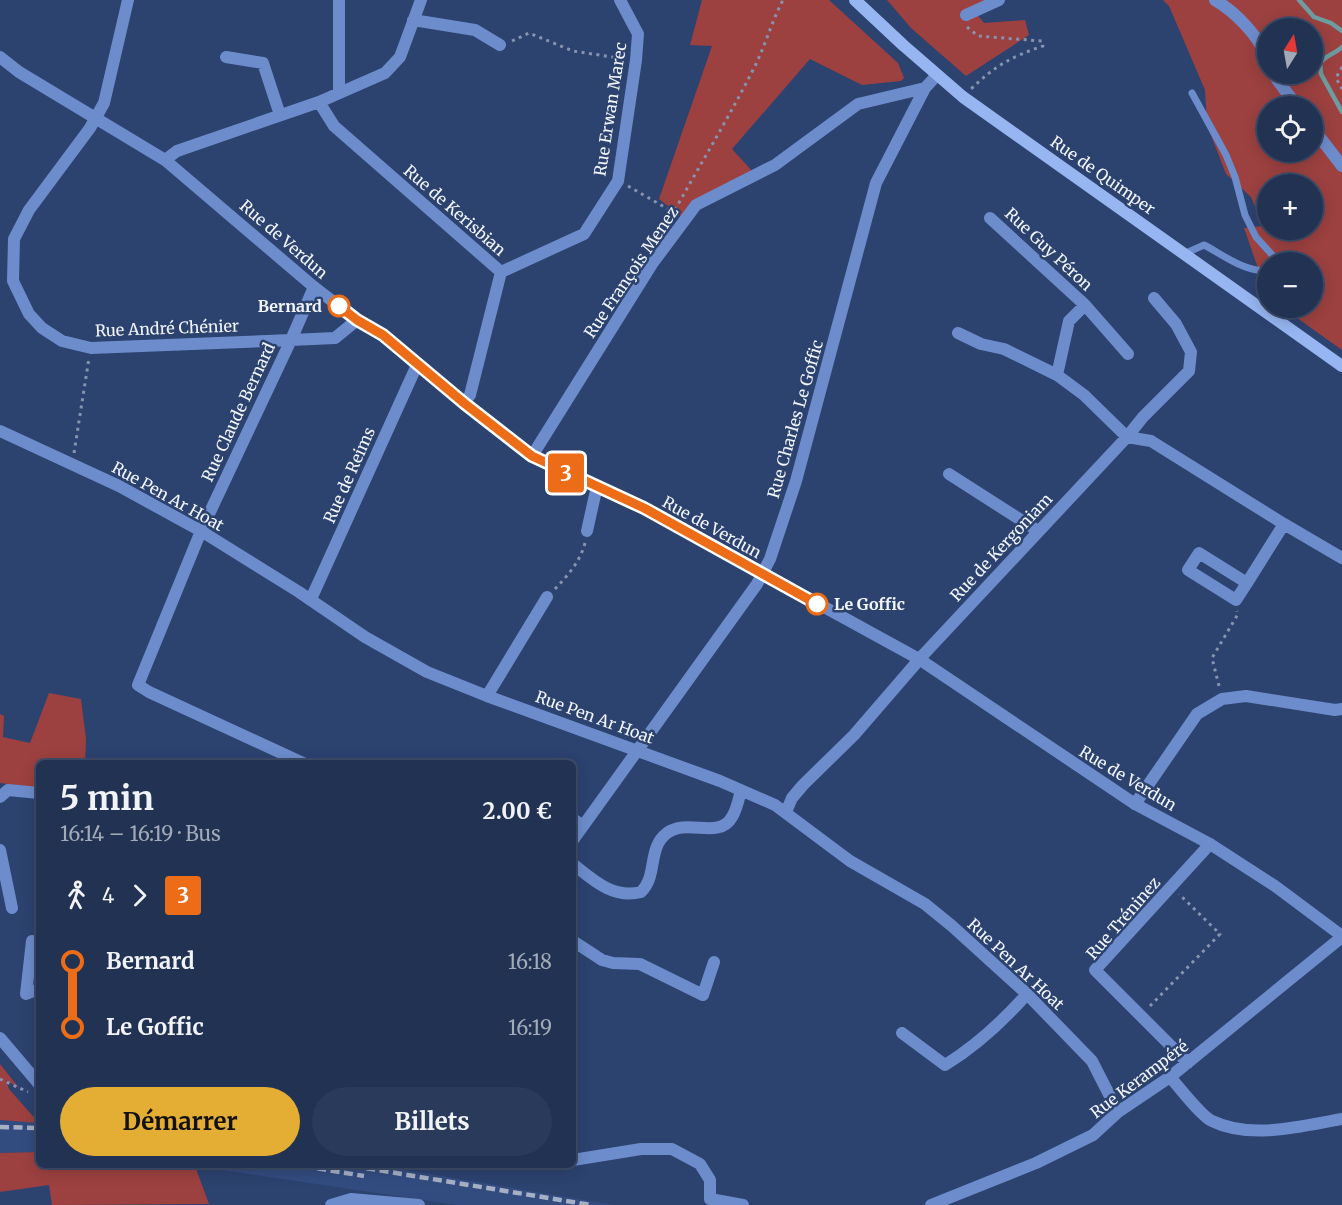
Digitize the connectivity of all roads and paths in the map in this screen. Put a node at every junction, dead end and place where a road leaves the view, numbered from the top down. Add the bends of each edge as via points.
1 (128, 0) edge
2 (339, 0) edge
3 (421, 0) edge
4 (620, 0) edge
5 (783, 0) edge
6 (855, 0) edge
7 (999, 0) edge
8 (1215, 0) edge
9 (966, 15) joint
10 (413, 20) junction
11 (1257, 41) edge
12 (500, 45) joint
13 (0, 57) edge
14 (226, 57) dead end
15 (636, 60) junction
16 (1342, 67) edge
17 (938, 75) junction
18 (1280, 84) edge
19 (925, 88) junction
20 (1342, 88) edge
21 (339, 92) junction
22 (1192, 93) dead end
23 (1289, 96) edge
24 (963, 97) junction
25 (319, 102) junction
26 (280, 115) junction
27 (96, 118) junction
28 (1323, 141) edge
29 (165, 160) junction
30 (1342, 166) edge
31 (618, 181) junction
32 (674, 212) junction
33 (990, 218) dead end
34 (670, 220) dead end
35 (1270, 252) edge
36 (1186, 253) junction
37 (1257, 270) edge
38 (501, 272) junction
39 (314, 287) junction
40 (1154, 297) dead end
41 (1085, 305) junction
42 (357, 320) junction
43 (958, 333) dead end
44 (291, 340) junction
45 (91, 348) junction
46 (1128, 354) dead end
47 (417, 364) junction
48 (1342, 366) edge
49 (1057, 375) junction
50 (464, 403) junction
51 (0, 431) edge
52 (1127, 437) junction
53 (532, 456) junction
54 (69, 462) junction
55 (949, 474) dead end
56 (597, 486) junction
57 (1284, 524) junction
58 (201, 531) junction
59 (587, 531) joint
60 (1038, 531) junction
61 (1342, 558) edge
62 (763, 573) junction
63 (1247, 583) junction
64 (548, 597) joint
65 (311, 599) junction
66 (1236, 600) junction
67 (919, 659) junction
68 (487, 696) junction
69 (1222, 699) junction
70 (1342, 709) edge
71 (637, 750) junction
72 (296, 760) edge
73 (741, 790) junction
74 (36, 793) edge
75 (0, 796) edge
76 (1135, 804) junction
77 (786, 812) junction
78 (578, 823) edge
79 (1210, 844) junction
80 (0, 850) edge
81 (576, 866) edge
82 (1171, 887) junction
83 (12, 908) dead end
84 (1342, 936) edge
85 (32, 941) dead end
86 (576, 943) edge
87 (714, 962) dead end
88 (36, 990) edge
89 (1027, 994) junction
90 (1140, 1016) junction
91 (902, 1033) dead end
92 (0, 1038) edge
93 (1188, 1063) junction
94 (1170, 1077) junction
95 (0, 1079) edge
96 (36, 1089) edge
97 (1118, 1112) junction
98 (1342, 1119) edge
99 (576, 1160) edge
100 (709, 1202) edge
101 (331, 1205) edge
102 (419, 1205) edge
103 (742, 1205) edge
104 (931, 1205) edge

1 - 27 street, Rue André Chénier via 105,103
2 - 21 street
3 - 10 street
4 - 15 street, Rue Erwan Marec via 638,34
5 - 32 path via 755,66
6 - 17 main road, Rue de Quimper
7 - 9 street
8 - 11 street via 1236,16
9 - 24 path via 965,25 978,36 1042,41 1043,46 1010,58
10 - 12 street via 475,30
10 - 21 street via 400,57 385,73
12 - 15 path via 529,33 573,51
13 - 27 street, Rue de Verdun
14 - 26 street via 263,63
15 - 31 street, Rue Erwan Marec
16 - 20 path via 1336,78
17 - 19 street, Rue Charles Le Goffic
17 - 24 main road, Rue de Quimper
18 - 23 street
19 - 53 street, Rue François Menez via 858,104 775,165 696,205 652,264
19 - 62 street, Rue Charles Le Goffic via 876,183 796,481
21 - 25 street
22 - 35 lane via 1226,155 1245,215 1256,237
24 - 36 main road, Rue de Quimper
25 - 26 street
25 - 38 street, Rue de Kerisbian via 334,126
26 - 29 street via 177,151
27 - 29 street, Rue de Verdun
27 - 45 street, Rue André Chénier via 29,210 14,239 13,281 28,314 42,328 62,341
28 - 30 street
29 - 39 street, Rue de Verdun
31 - 32 path
31 - 38 street, Rue Erwan Marec via 585,234
32 - 34 path
33 - 41 street, Rue Guy Péron
36 - 37 lane via 1204,245
36 - 48 main road, Rue de Quimper
38 - 50 street, Rue de Kerisbian via 470,395
39 - 42 street, Rue de Verdun
39 - 44 street, Rue Claude Bernard
40 - 52 street, Rue de Kergoniam via 1176,324 1191,352 1189,370
41 - 46 street, Rue Guy Péron
41 - 49 street, Rue Guy Péron via 1069,321
42 - 44 street, Rue André Chénier via 335,338
42 - 47 street, Rue de Verdun via 383,335
43 - 49 street via 981,345 1004,349
44 - 45 street, Rue André Chénier
44 - 58 street, Rue Claude Bernard
45 - 54 path
47 - 50 street, Rue de Verdun
47 - 65 street, Rue de Reims
49 - 52 street
50 - 53 street, Rue de Verdun
51 - 54 street, Rue Pen Ar Hoat
52 - 57 street via 1151,441
52 - 60 street, Rue de Kergoniam
53 - 56 street, Rue de Verdun
54 - 58 street, Rue Pen Ar Hoat
55 - 60 street
56 - 59 street
56 - 62 street, Rue de Verdun
57 - 61 street
57 - 63 street
58 - 65 street, Rue Pen Ar Hoat
58 - 72 street, Rue Claude Bernard via 138,685
59 - 64 path via 582,554
60 - 67 street, Rue de Kergoniam
62 - 67 street, Rue de Verdun
62 - 71 street, Rue Charles Le Goffic
63 - 66 street
63 - 66 street via 1199,554 1188,570
64 - 68 street
65 - 68 street, Rue Pen Ar Hoat via 406,662
66 - 69 path via 1238,614 1212,658
67 - 76 street, Rue de Verdun
67 - 77 street, Rue de Kergoniam via 854,735 803,784
68 - 71 street, Rue Pen Ar Hoat
69 - 70 street via 1246,696
69 - 76 street via 1197,714
71 - 73 street, Rue Pen Ar Hoat
71 - 78 street, Rue Charles Le Goffic
73 - 77 street, Rue Pen Ar Hoat
73 - 81 street via 726,824 710,829 682,826 664,835 657,843 648,882 641,892 604,887
74 - 75 street via 8,790
76 - 79 street, Rue de Verdun
77 - 89 street, Rue Pen Ar Hoat via 849,861 925,904
79 - 82 street, Rue Tréninez
79 - 84 street, Rue de Verdun
80 - 83 street
82 - 90 street, Rue Tréninez via 1095,970
82 - 90 path via 1220,934
84 - 93 street, Rue Kerampéré
85 - 88 street via 26,994
86 - 87 street via 602,960 640,964 703,995
89 - 91 street via 966,1052 945,1065
89 - 97 street, Rue Pen Ar Hoat via 1092,1061
90 - 93 street, Rue Tréninez
92 - 96 street
93 - 94 street, Rue Kerampéré
94 - 97 street, Rue Kerampéré
94 - 98 street via 1211,1121 1246,1131
95 - 96 path
97 - 104 street, Rue Kerampéré via 1093,1135 1036,1163
99 - 100 street via 640,1149 672,1149 700,1164 710,1180
100 - 103 street
101 - 102 street via 351,1199

